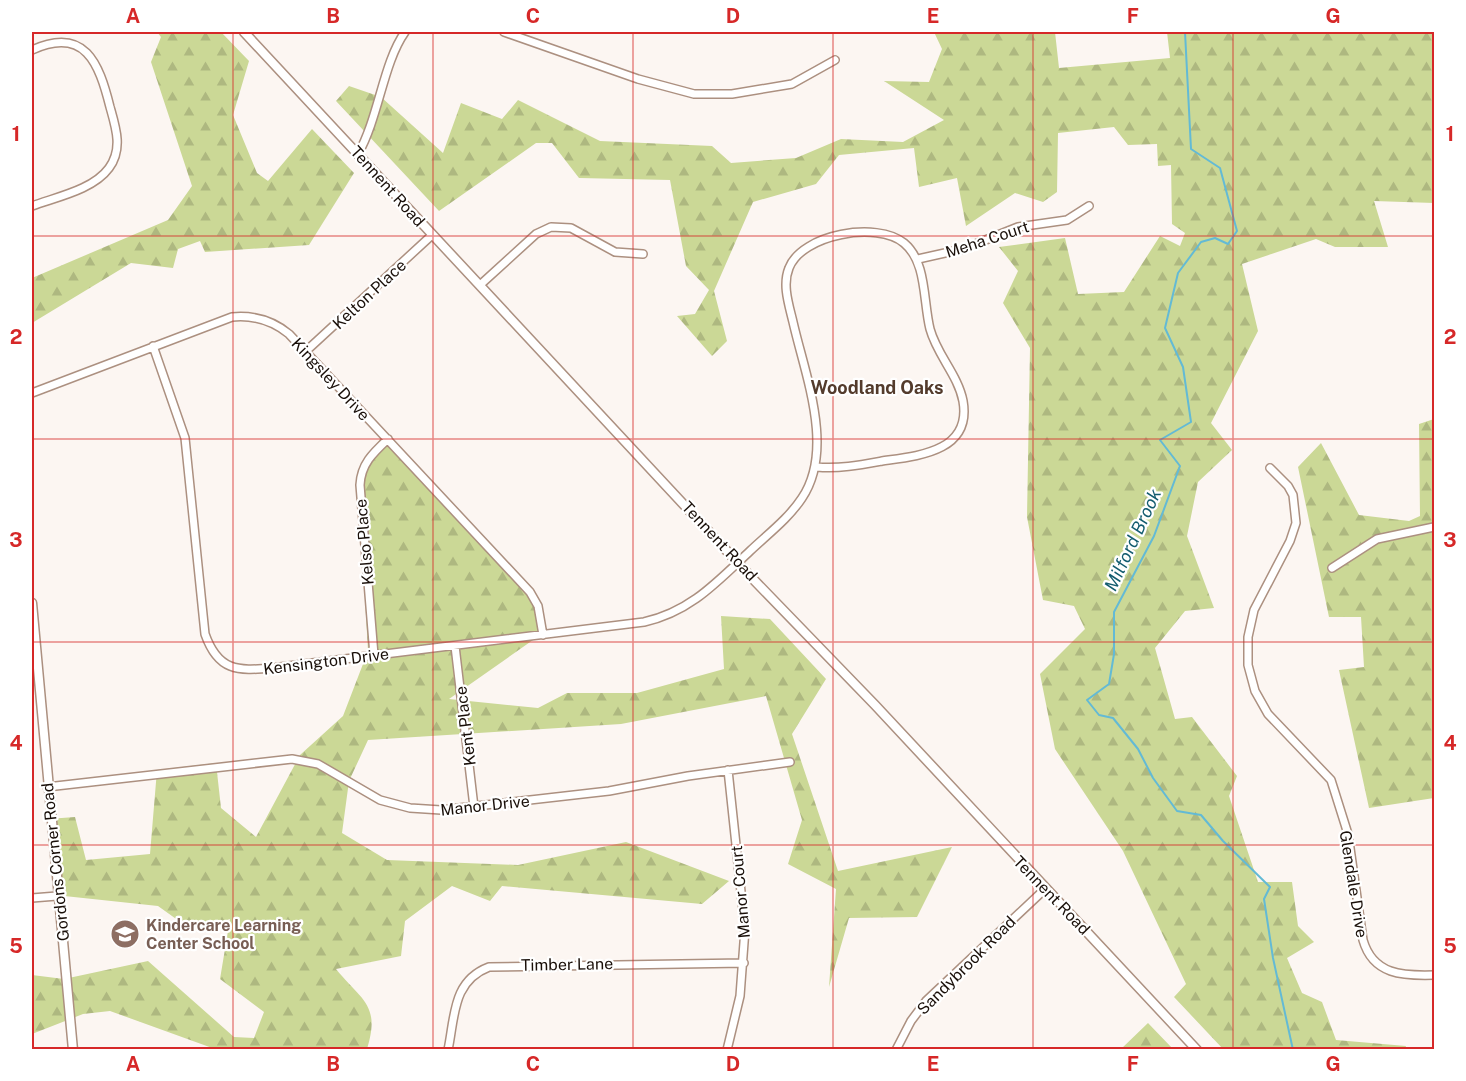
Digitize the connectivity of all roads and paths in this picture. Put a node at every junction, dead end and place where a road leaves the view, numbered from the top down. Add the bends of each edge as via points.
1 (244, 32) edge
2 (405, 32) edge
3 (504, 32) edge
4 (32, 50) edge
5 (835, 60) dead end
6 (358, 153) junction
7 (32, 206) edge
8 (1089, 206) dead end
9 (432, 235) junction
10 (643, 254) dead end
11 (918, 259) junction
12 (480, 285) junction
13 (153, 346) junction
14 (305, 352) junction
15 (32, 393) edge
16 (388, 439) junction
17 (817, 467) junction
18 (1270, 468) dead end
19 (1434, 527) edge
20 (738, 562) junction
21 (1332, 568) dead end
22 (32, 603) edge
23 (543, 635) junction
24 (455, 646) junction
25 (374, 655) junction
26 (790, 762) dead end
27 (728, 770) junction
28 (47, 787) junction
29 (474, 807) junction
30 (1046, 889) junction
31 (57, 896) junction
32 (32, 898) edge
33 (744, 963) junction
34 (1434, 975) edge
35 (73, 1050) edge
36 (448, 1050) edge
37 (727, 1050) edge
38 (896, 1050) edge
39 (1197, 1050) edge

1 - 6 street, Tennent Road
2 - 6 street via 368,137
3 - 5 street via 638,79 694,94 732,94 792,84
4 - 7 street via 61,42 86,51 98,66 118,141 114,159 96,180
6 - 9 street, Tennent Road
8 - 11 street, Meha Court via 1067,220 1018,226 963,249
9 - 12 street, Tennent Road
9 - 14 street, Kelton Place
10 - 12 street via 615,252 572,228 551,227 536,234
11 - 17 street via 932,335 963,402 960,428 945,446 926,454 835,469
11 - 17 street via 894,236 866,232 810,243 789,266 787,294 817,429
12 - 20 street, Tennent Road
13 - 14 street, Kingsley Drive via 243,316 276,325
13 - 15 street, Kingsley Drive
13 - 25 street, Kensington Drive via 185,438 204,629 215,655 224,665 253,670
14 - 16 street, Kingsley Drive
16 - 23 street, Kingsley Drive via 530,592 538,606
16 - 25 street, Kelso Place via 367,460 360,486
17 - 20 street, Kensington Drive via 796,507
18 - 34 street, Glendale Drive via 1293,495 1296,523 1254,610 1248,637 1251,678 1274,721 1331,780 1348,834 1363,940 1369,955 1390,972
19 - 21 street via 1377,539
20 - 23 street, Kensington Drive via 701,597 663,618
20 - 30 street, Tennent Road
22 - 28 street, Gordons Corner Road
23 - 24 street, Kensington Drive
24 - 25 street, Kensington Drive
24 - 29 street, Kent Place
26 - 27 street, Manor Drive
27 - 29 street, Manor Drive
27 - 33 street, Manor Court via 745,915
28 - 29 street, Manor Drive via 292,759 318,764 362,791 394,804 428,810
28 - 31 street, Gordons Corner Road
30 - 38 street, Sandybrook Road via 926,1001
30 - 39 street, Tennent Road
31 - 32 street
31 - 35 street, Gordons Corner Road
33 - 36 street, Timber Lane via 489,967 469,978 459,992
33 - 37 street, Manor Court

